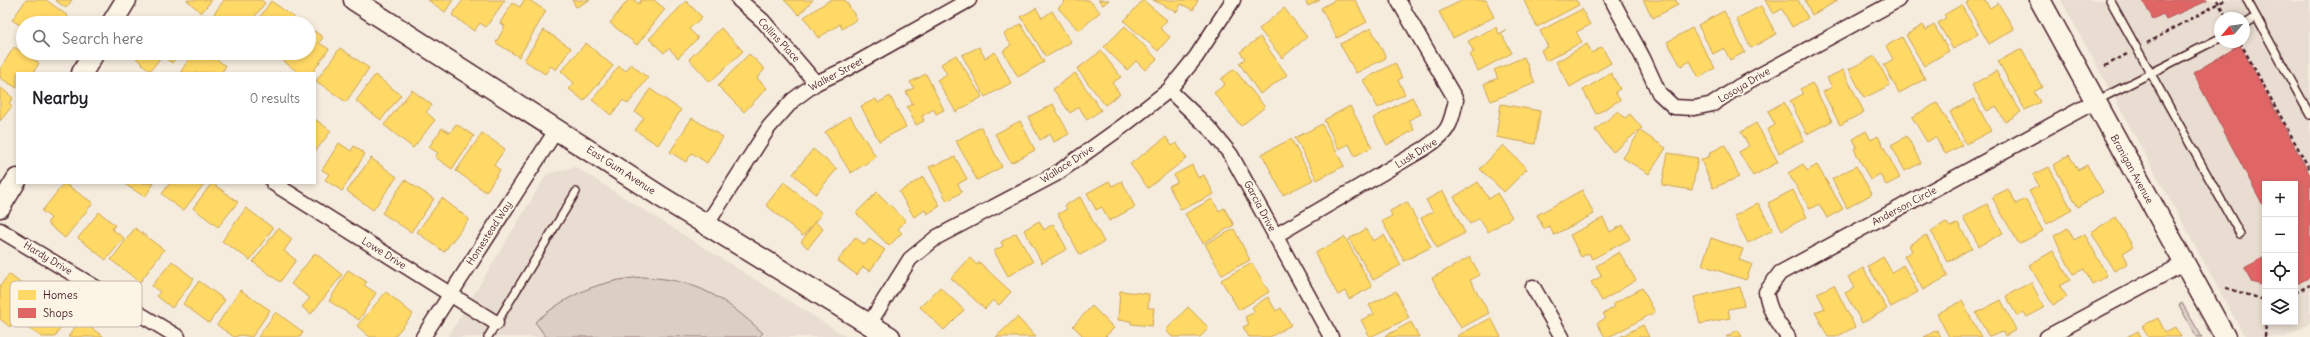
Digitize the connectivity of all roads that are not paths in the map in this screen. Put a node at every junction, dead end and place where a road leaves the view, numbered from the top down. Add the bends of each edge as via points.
1 (126, 0) edge
2 (354, 0) edge
3 (739, 0) edge
4 (970, 0) edge
5 (1233, 0) edge
6 (1398, 0) edge
7 (1612, 0) edge
8 (1898, 0) edge
9 (2040, 0) edge
10 (2110, 0) edge
11 (2247, 0) edge
12 (116, 16) edge
13 (2256, 17) junction
14 (2250, 20) edge
15 (2214, 41) edge
16 (2150, 73) junction
17 (816, 83) junction
18 (1169, 90) junction
19 (2094, 102) junction
20 (2310, 115) edge
21 (557, 129) junction
22 (16, 181) edge
23 (275, 184) edge
24 (576, 192) dead end
25 (0, 207) edge
26 (707, 224) junction
27 (0, 230) edge
28 (2240, 234) dead end
29 (1275, 236) junction
30 (2185, 263) junction
31 (85, 281) edge
32 (1534, 287) dead end
33 (449, 294) junction
34 (142, 315) edge
35 (496, 323) junction
36 (869, 324) junction
37 (178, 337) edge
38 (423, 337) edge
39 (488, 337) edge
40 (890, 337) edge
41 (1331, 337) edge
42 (1562, 337) edge
43 (1788, 337) edge
44 (2047, 337) edge
45 (2225, 337) edge

1 - 12 street
2 - 21 street, East Gum Avenue
3 - 17 street, Collins Place via 763,21
4 - 17 street, Walker Street via 846,70
5 - 18 street, Wallace Drive via 1196,57
6 - 29 street, Lusk Drive via 1456,100 1451,121 1443,136 1425,148
7 - 8 street, Losoya Drive via 1659,93 1674,107 1694,108 1713,104 1738,87
9 - 19 street, Branigan Avenue
10 - 16 lane
11 - 13 lane
13 - 14 lane
13 - 20 lane
15 - 16 lane
16 - 19 lane
16 - 28 lane
17 - 26 street, Walker Street via 793,100 769,127
18 - 29 street, Garcia Drive via 1211,130 1231,156
18 - 36 street, Wallace Drive via 1056,174 937,237 910,259
19 - 30 street, Branigan Avenue
19 - 43 street, Anderson Circle via 1780,273 1766,292 1774,319
21 - 26 street, East Gum Avenue
21 - 33 street, Homestead Way
22 - 25 street
23 - 33 street, Lowe Drive
24 - 35 lane
26 - 36 street, East Gum Avenue
27 - 31 street, Hardy Drive
29 - 41 street, Garcia Drive
30 - 44 street
30 - 45 street, Branigan Avenue
32 - 42 street
33 - 35 street, Lowe Drive
33 - 38 street, Homestead Way
34 - 37 street, Hardy Drive
35 - 39 lane
36 - 40 street, East Gum Avenue

